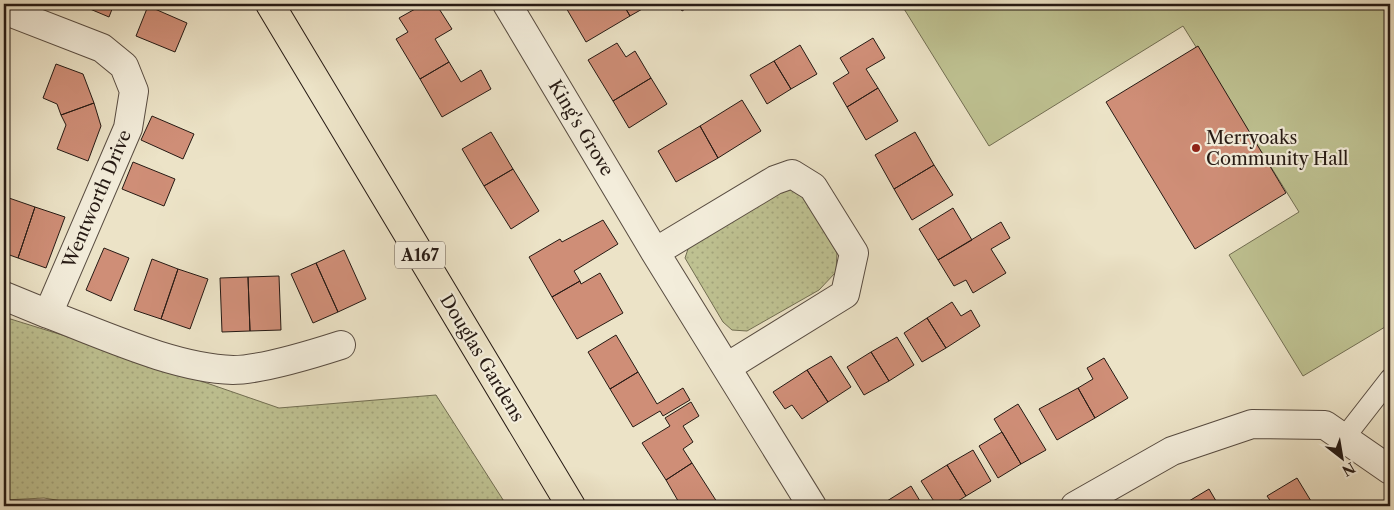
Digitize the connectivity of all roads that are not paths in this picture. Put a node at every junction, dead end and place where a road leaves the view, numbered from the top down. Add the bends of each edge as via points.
1 (270, 4) edge
2 (507, 4) edge
3 (4, 10) edge
4 (655, 252) junction
5 (4, 296) edge
6 (48, 314) junction
7 (341, 345) dead end
8 (727, 367) junction
9 (1390, 379) edge
10 (1344, 438) junction
11 (1390, 470) edge
12 (571, 506) edge
13 (812, 506) edge
14 (1075, 506) edge

1 - 12 highway, Douglas Gardens / A167
2 - 4 street, King's Grove
3 - 6 street, Wentworth Drive via 102,48 124,66 134,91 128,128
4 - 8 street, King's Grove
4 - 8 street via 775,180 792,174 814,187 854,253 845,294
5 - 6 street
6 - 7 street via 185,364 235,370 314,354
8 - 13 street, King's Grove
9 - 10 lane
10 - 11 street
10 - 14 street via 1325,424 1252,424 1172,450

